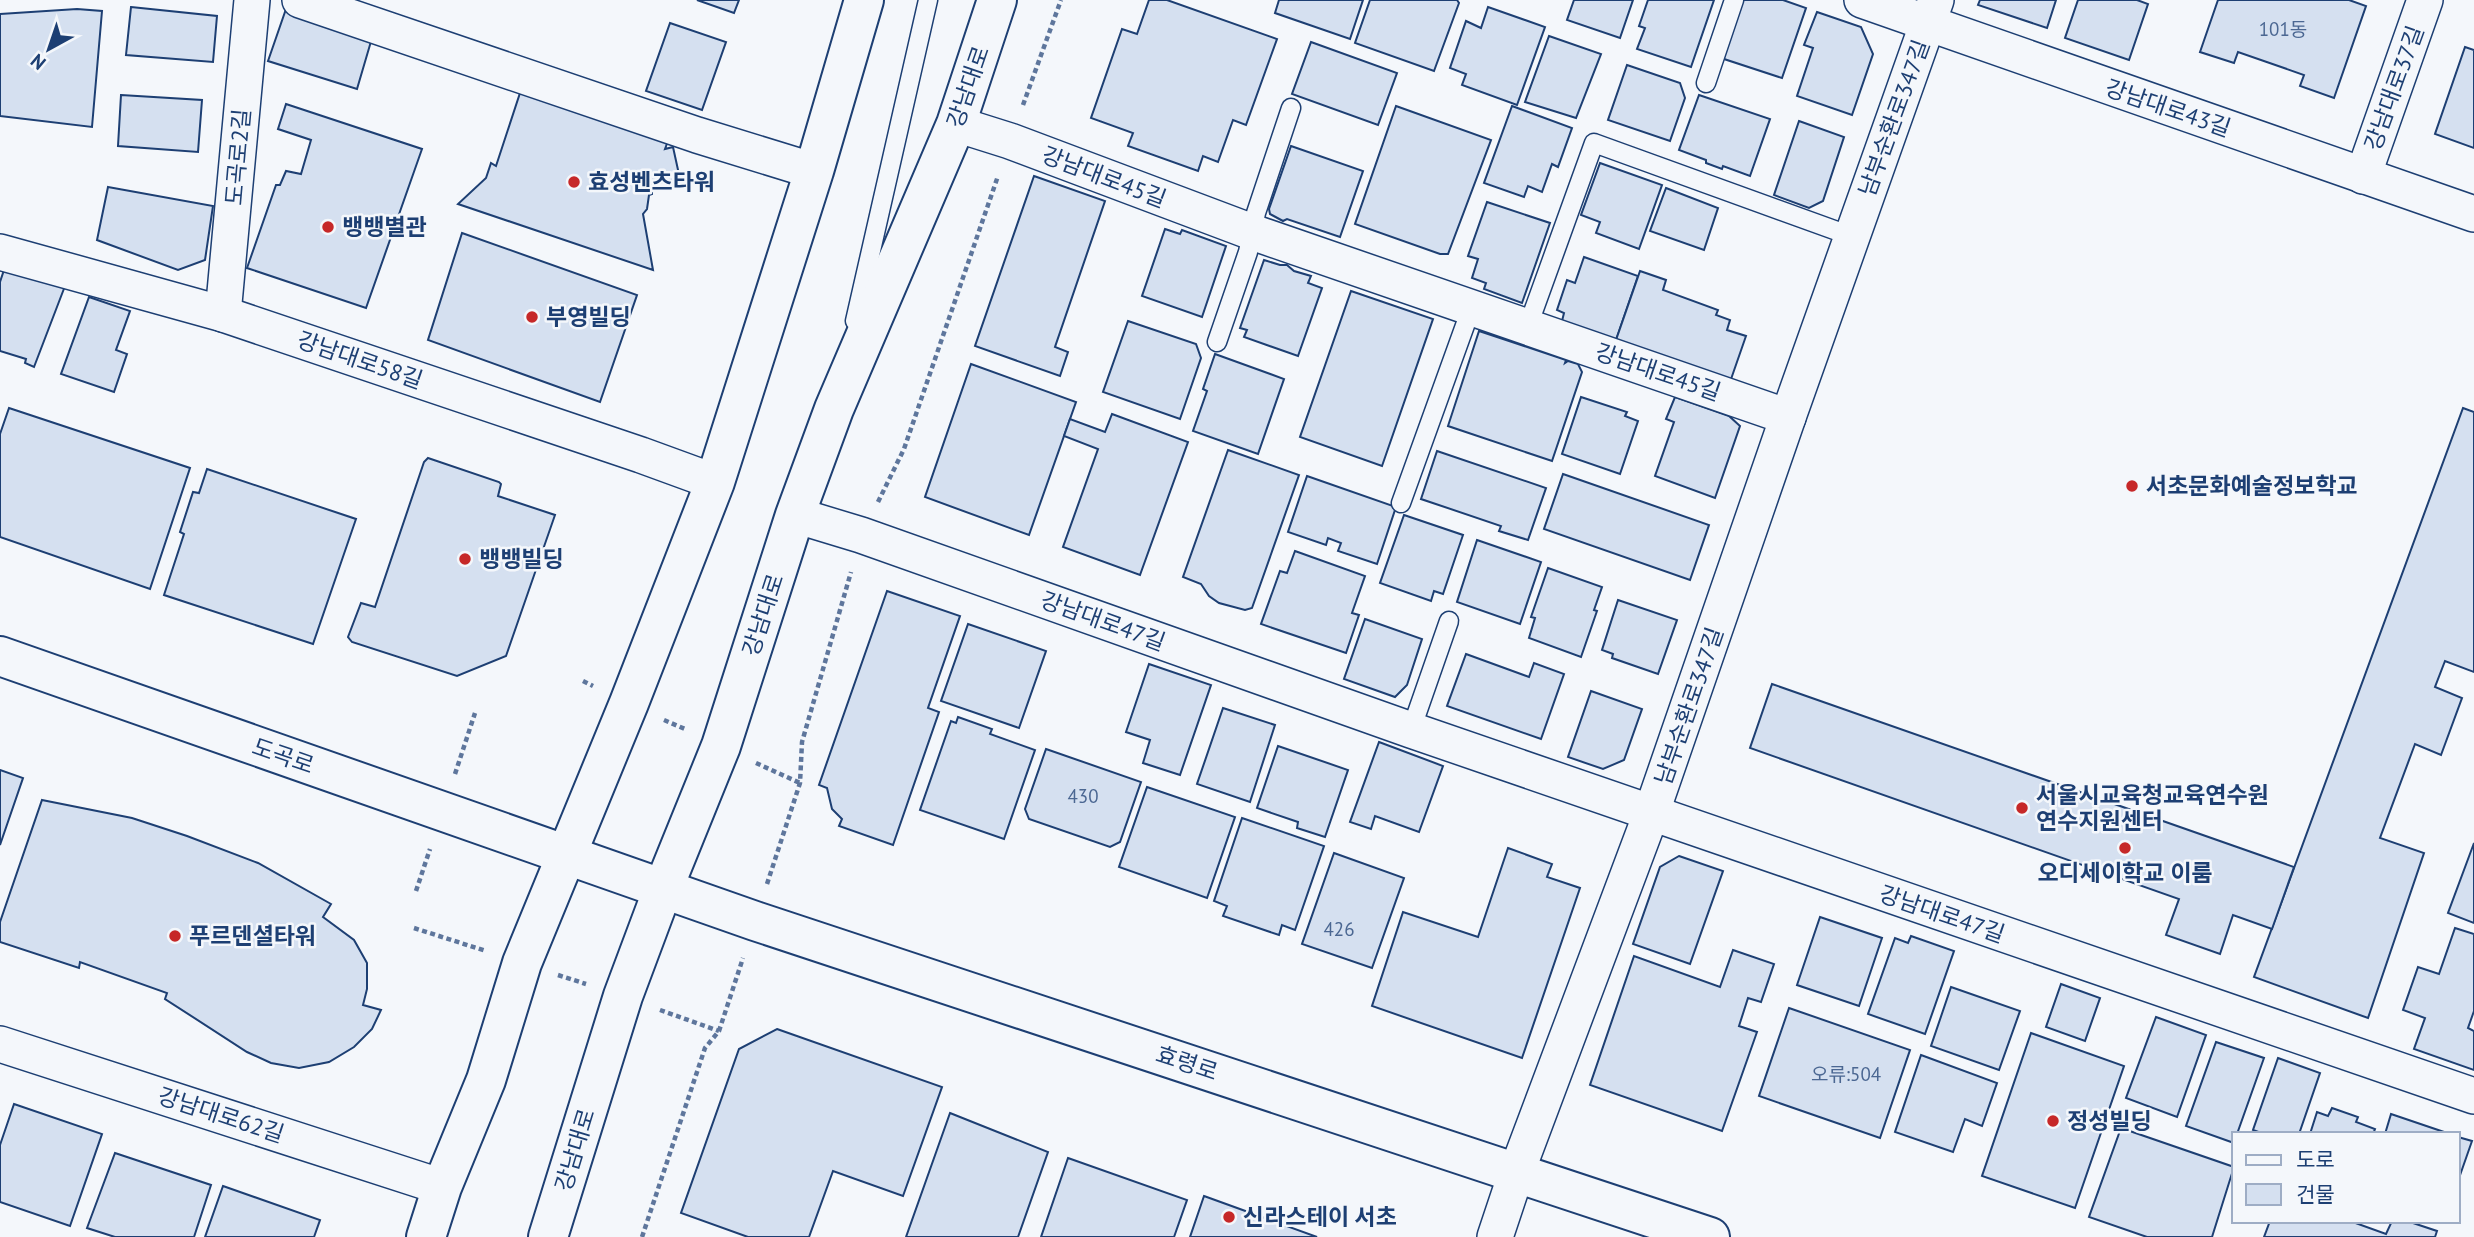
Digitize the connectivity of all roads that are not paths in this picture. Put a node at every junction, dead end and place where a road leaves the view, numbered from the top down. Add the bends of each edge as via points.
1 (252, 0) edge
2 (300, 0) edge
3 (864, 0) edge
4 (928, 0) edge
5 (997, 0) edge
6 (1734, 0) edge
7 (1862, 0) edge
8 (2425, 0) edge
9 (1932, 12) edge
10 (1706, 83) dead end
11 (1291, 108) dead end
12 (956, 124) junction
13 (814, 172) junction
14 (2363, 176) junction
15 (2474, 214) edge
16 (1252, 232) junction
17 (1852, 236) junction
18 (0, 252) edge
19 (1472, 306) junction
20 (223, 314) junction
21 (1528, 326) junction
22 (1217, 342) dead end
23 (834, 409) junction
24 (1788, 417) junction
25 (715, 482) junction
26 (1401, 503) dead end
27 (795, 515) junction
28 (1449, 621) dead end
29 (0, 656) edge
30 (1410, 730) junction
31 (1651, 814) junction
32 (566, 856) junction
33 (663, 889) junction
34 (0, 1044) edge
35 (486, 1080) junction
36 (2474, 1096) edge
37 (1517, 1171) junction
38 (442, 1187) junction
39 (426, 1237) edge
40 (445, 1237) edge
41 (548, 1237) edge
42 (1495, 1237) edge
43 (1710, 1237) edge

1 - 20 street, 도곡로2길
2 - 13 street
3 - 13 main road
4 - 23 lane
5 - 12 main road, 강남대로
6 - 10 lane
7 - 9 street, 강남대로43길
8 - 14 street, 강남대로37길
9 - 14 street, 강남대로43길
9 - 17 street, 남부순환로347길
11 - 16 lane
12 - 16 street, 강남대로45길
12 - 23 main road, 강남대로
13 - 25 main road
14 - 15 street, 강남대로43길
16 - 19 street, 강남대로45길
16 - 22 lane
17 - 21 lane via 1594,143
17 - 24 street, 남부순환로347길
18 - 20 street, 강남대로58길
19 - 21 street, 강남대로45길
19 - 26 lane
20 - 25 street, 강남대로58길
21 - 24 street, 강남대로45길
23 - 27 main road, 강남대로
24 - 31 street, 남부순환로347길
25 - 32 main road
27 - 30 street, 강남대로47길
27 - 33 main road, 강남대로 via 721,746
28 - 30 lane
29 - 32 main road, 도곡로
30 - 31 street, 강남대로47길
31 - 36 street, 강남대로47길
31 - 37 street, 남부순환로347길
32 - 33 main road, 도곡로
32 - 35 main road via 522,963
33 - 37 main road, 효령로
33 - 41 main road, 강남대로 via 623,996
34 - 38 street, 강남대로62길
35 - 38 main road
35 - 40 lane
37 - 42 street, 남부순환로347길
37 - 43 main road, 효령로
38 - 39 main road

